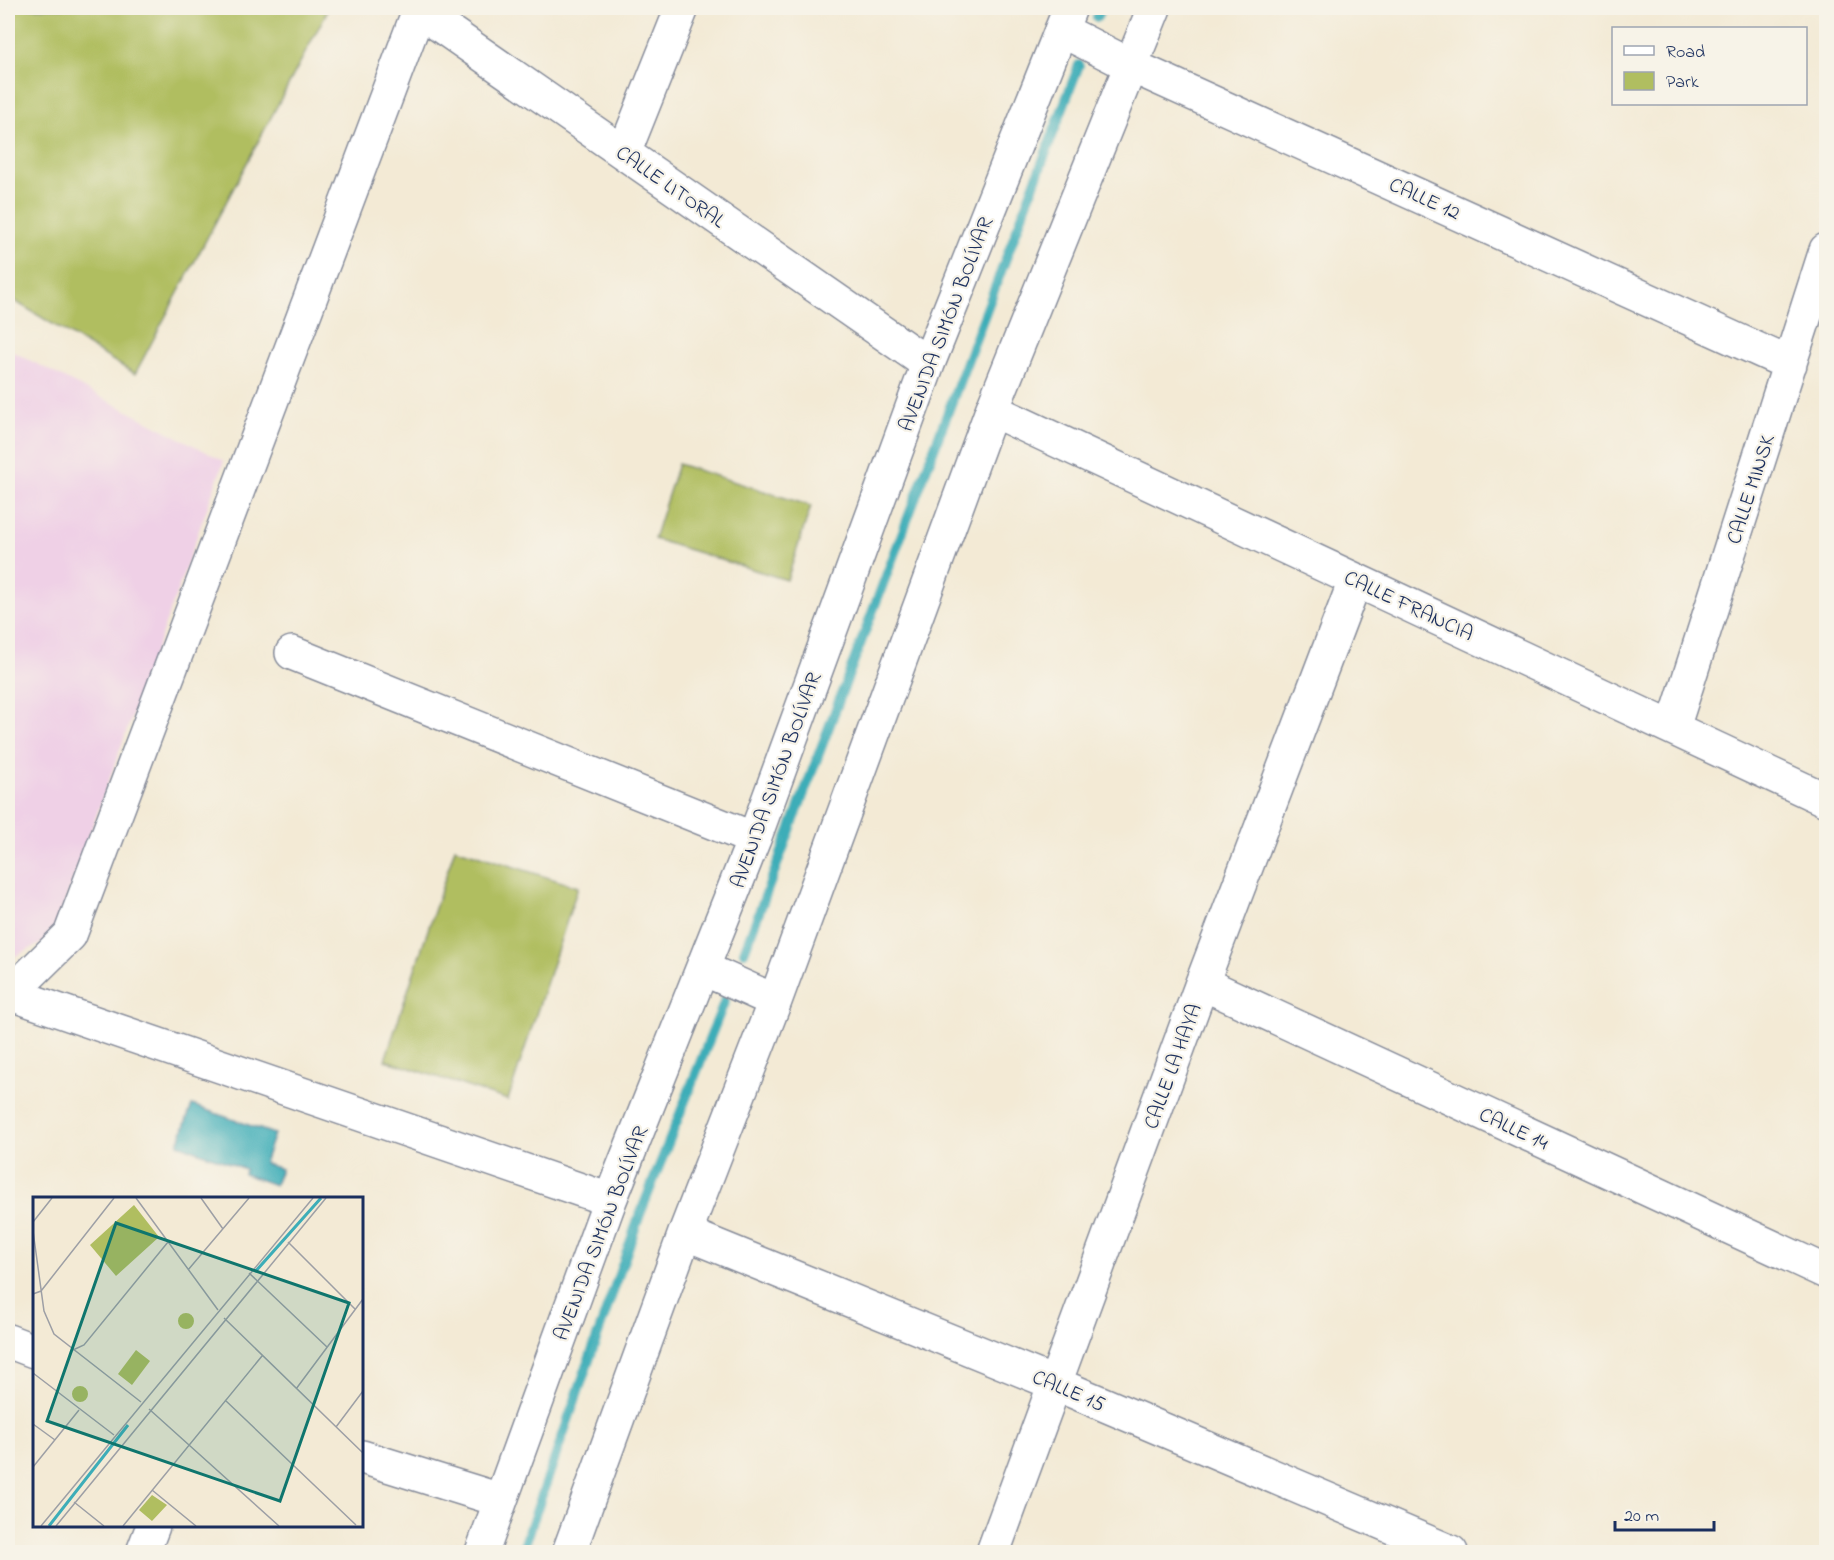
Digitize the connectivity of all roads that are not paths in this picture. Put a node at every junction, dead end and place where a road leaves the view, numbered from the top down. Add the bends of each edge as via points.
1 (682, 8) edge
2 (1154, 8) edge
3 (417, 9) edge
4 (1066, 19) edge
5 (1132, 66) junction
6 (624, 153) junction
7 (1827, 250) edge
8 (928, 364) junction
9 (1790, 364) junction
10 (992, 410) junction
11 (1355, 581) junction
12 (292, 653) dead end
13 (1673, 728) junction
14 (1827, 800) edge
15 (754, 839) junction
16 (704, 969) junction
17 (1202, 983) junction
18 (9, 994) edge
19 (775, 1001) junction
20 (610, 1200) junction
21 (685, 1233) junction
22 (1827, 1272) edge
23 (8, 1341) edge
24 (33, 1351) edge
25 (1056, 1384) junction
26 (363, 1457) edge
27 (500, 1500) junction
28 (153, 1527) edge
29 (143, 1552) edge
30 (482, 1552) edge
31 (569, 1552) edge
32 (993, 1552) edge
33 (1451, 1552) edge

1 - 6 street
2 - 5 street
3 - 6 street, CALLE LITORAL
3 - 18 street via 70,935
4 - 5 street, CALLE 12
4 - 8 street, AVENIDA SIMÓN BOLÍVAR
5 - 9 street, CALLE 12
5 - 10 street
6 - 8 street, CALLE LITORAL
7 - 9 street, CALLE MINSK
8 - 15 street, AVENIDA SIMÓN BOLÍVAR
9 - 13 street, CALLE MINSK
10 - 11 street, CALLE FRANCIA
10 - 19 street
11 - 13 street, CALLE FRANCIA
11 - 17 street, CALLE LA HAYA
12 - 15 street
13 - 14 street, CALLE FRANCIA
15 - 16 street, AVENIDA SIMÓN BOLÍVAR
16 - 19 street
16 - 20 street, AVENIDA SIMÓN BOLÍVAR
17 - 22 street, CALLE 14
17 - 25 street, CALLE LA HAYA
18 - 20 street
19 - 21 street
20 - 27 street, AVENIDA SIMÓN BOLÍVAR
21 - 25 street, CALLE 15
21 - 31 street
23 - 24 street
25 - 32 street, CALLE LA HAYA
25 - 33 street, CALLE 15
26 - 27 street
27 - 30 street, AVENIDA SIMÓN BOLÍVAR
28 - 29 street

